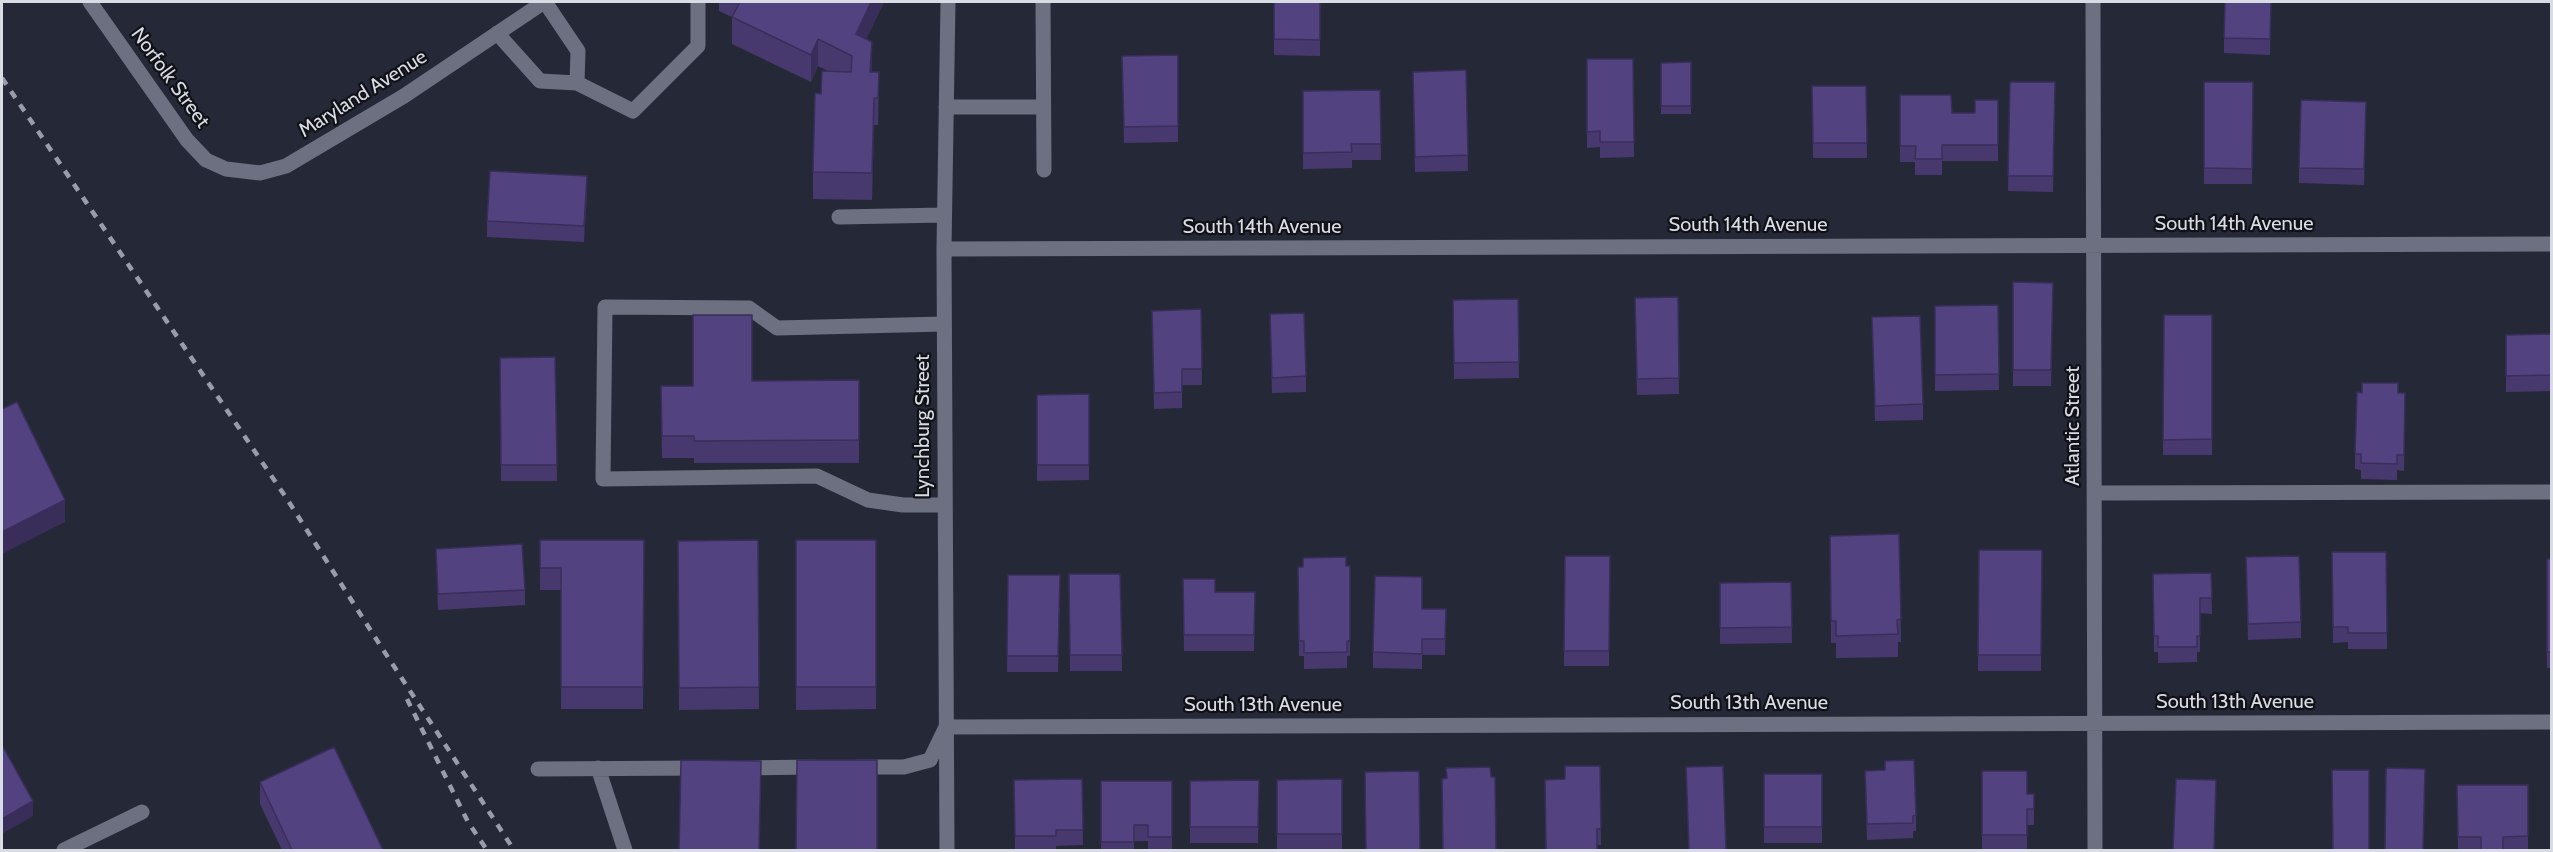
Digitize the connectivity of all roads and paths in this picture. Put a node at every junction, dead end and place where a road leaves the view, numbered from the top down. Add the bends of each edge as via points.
1 (90, 2) edge
2 (545, 2) edge
3 (698, 2) edge
4 (948, 2) edge
5 (1043, 2) edge
6 (2093, 2) edge
7 (497, 33) junction
8 (577, 83) junction
9 (946, 107) junction
10 (1043, 107) junction
11 (196, 149) joint
12 (1044, 170) dead end
13 (944, 215) junction
14 (839, 217) dead end
15 (2552, 244) edge
16 (2095, 245) junction
17 (944, 249) junction
18 (944, 324) junction
19 (2552, 492) edge
20 (2094, 493) junction
21 (944, 505) junction
22 (2552, 722) edge
23 (2096, 723) junction
24 (946, 727) junction
25 (598, 768) junction
26 (538, 769) dead end
27 (142, 812) dead end
28 (64, 850) edge
29 (625, 850) edge
30 (947, 850) edge
31 (2095, 850) edge

1 - 11 street, Norfolk Street
2 - 7 street, Maryland Avenue
2 - 8 street via 578,51
3 - 8 street via 698,46 633,111
4 - 9 street, Lynchburg Street
5 - 10 street
6 - 16 street, Atlantic Street
7 - 8 street via 540,81
7 - 11 street, Maryland Avenue via 404,96 286,166 260,173 226,169 206,160
9 - 10 street
9 - 13 street, Lynchburg Street
10 - 12 street
13 - 14 street
13 - 17 street, Lynchburg Street
15 - 16 street, South 14th Avenue
16 - 17 street, South 14th Avenue
16 - 20 street, Atlantic Street
17 - 18 street, Lynchburg Street
18 - 21 street, Lynchburg Street
18 - 21 street via 777,328 749,308 605,307 603,479 817,477 868,500
19 - 20 street
20 - 23 street, Atlantic Street
21 - 24 street, Lynchburg Street
22 - 23 street, South 13th Avenue
23 - 24 street, South 13th Avenue
23 - 31 street, Atlantic Street
24 - 25 street via 930,760 904,766
24 - 30 street, Lynchburg Street
25 - 26 street
25 - 29 street
27 - 28 street

